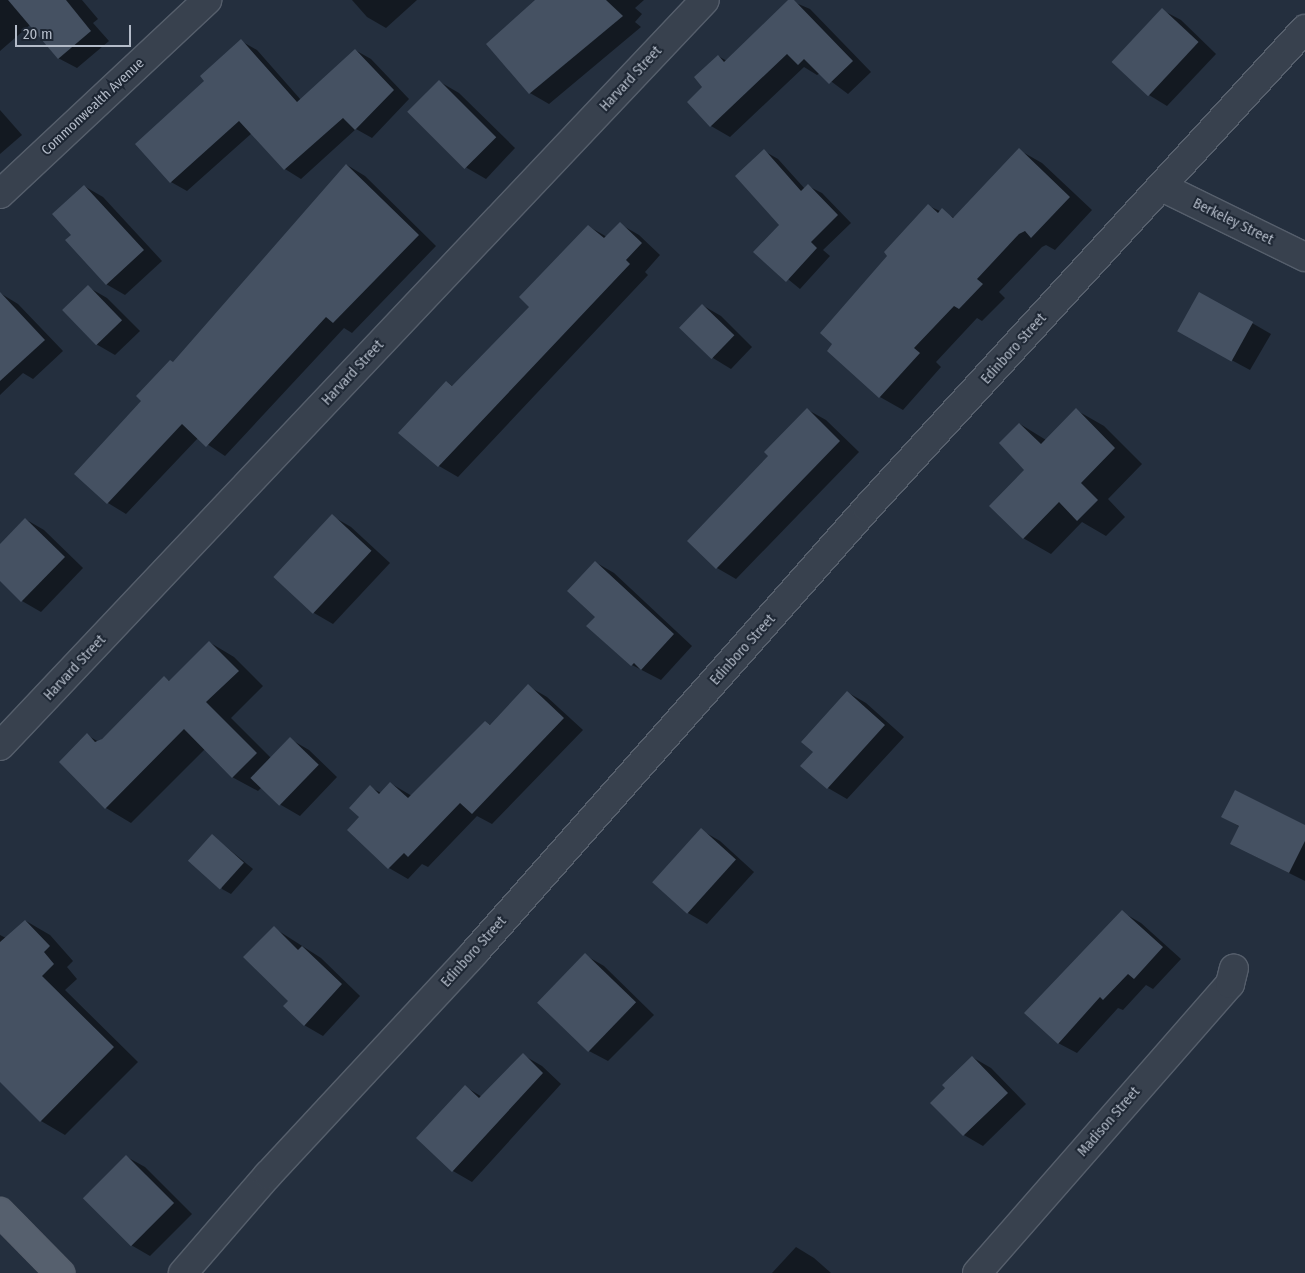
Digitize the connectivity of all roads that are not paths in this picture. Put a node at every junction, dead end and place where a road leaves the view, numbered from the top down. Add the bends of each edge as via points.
1 (208, 0) edge
2 (706, 0) edge
3 (1305, 28) edge
4 (1162, 187) junction
5 (0, 194) edge
6 (1305, 257) edge
7 (0, 746) edge
8 (1234, 968) dead end
9 (0, 1212) edge
10 (60, 1273) edge
11 (183, 1273) edge
12 (977, 1273) edge

1 - 5 street, Commonwealth Avenue
2 - 7 street, Harvard Street
3 - 4 street, Edinboro Street
4 - 6 street, Berkeley Street
4 - 11 street, Edinboro Street via 867,508 474,953 268,1175
8 - 12 street, Madison Street via 1230,984
9 - 10 main road

